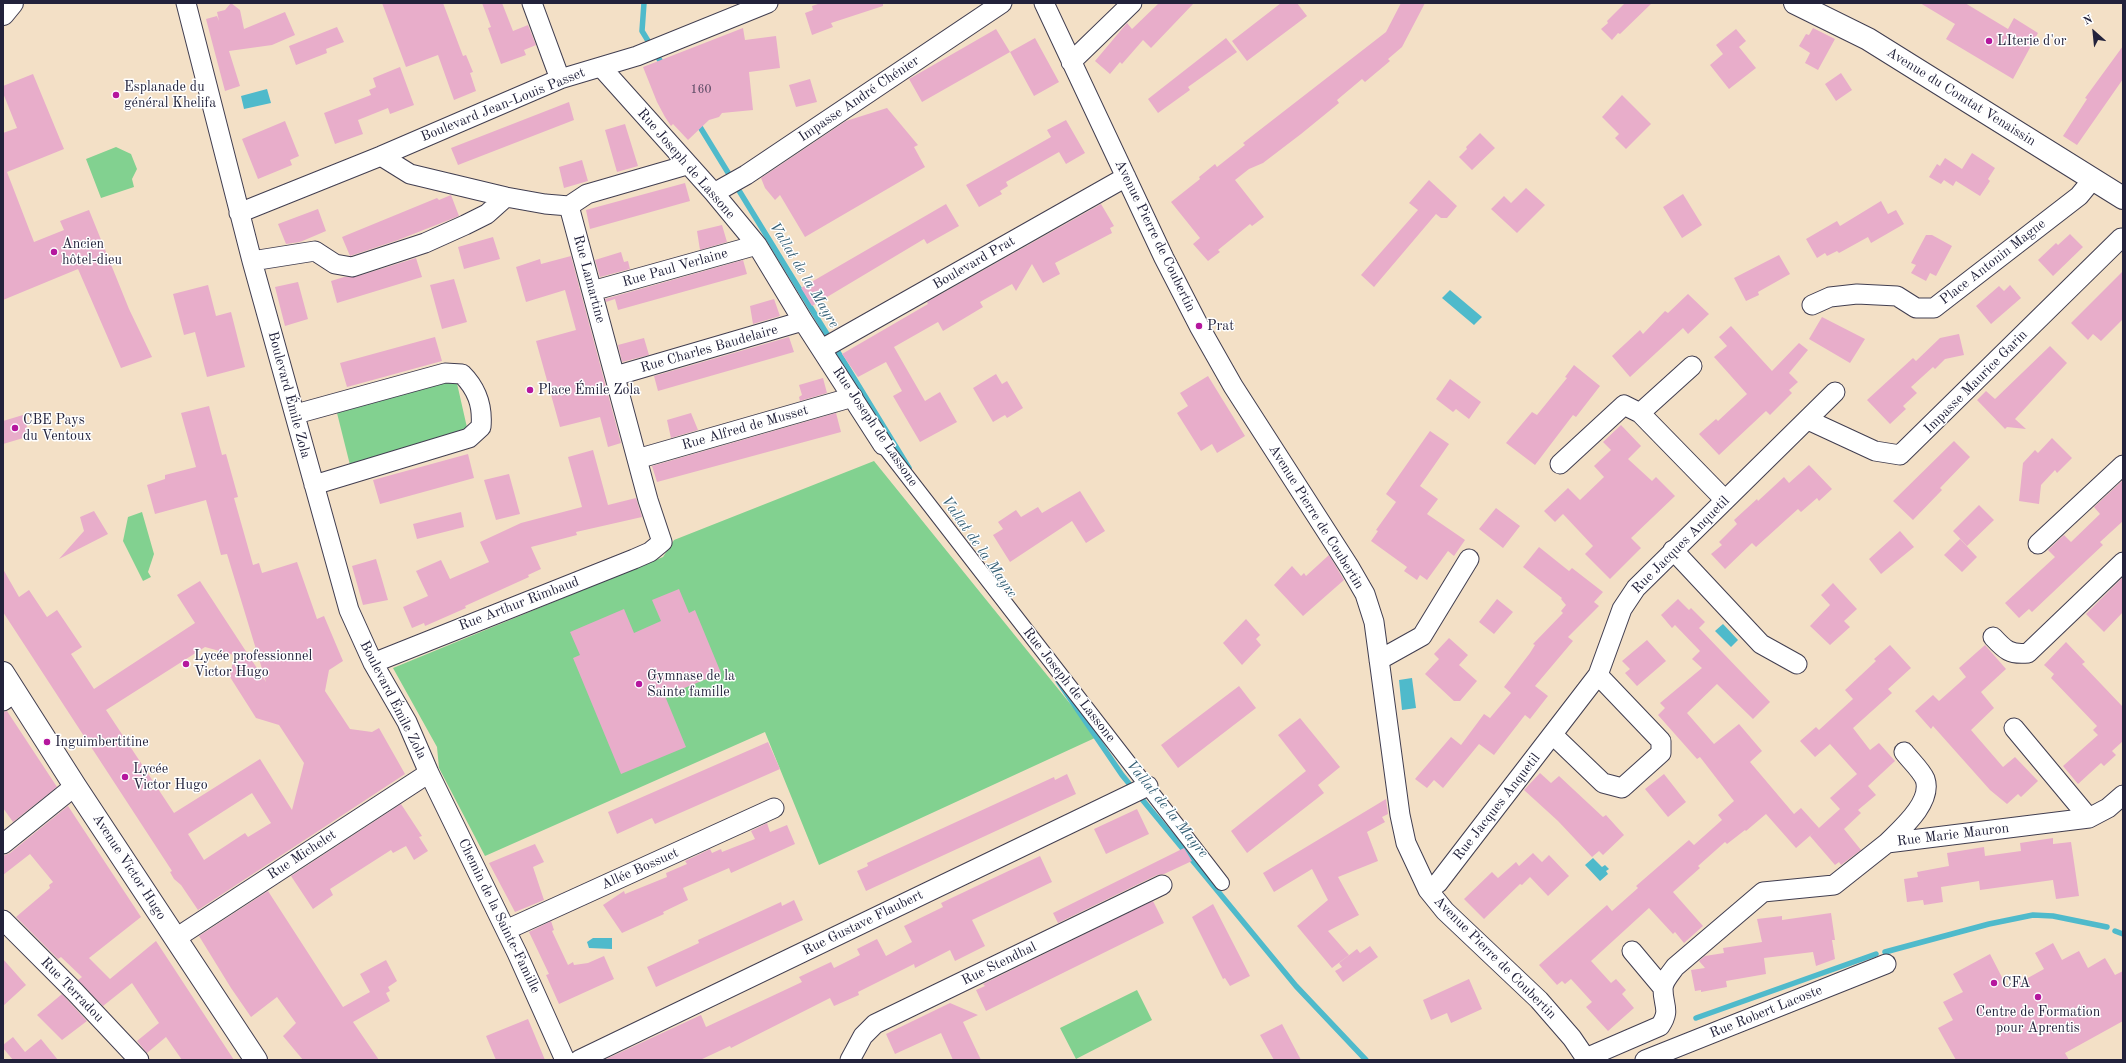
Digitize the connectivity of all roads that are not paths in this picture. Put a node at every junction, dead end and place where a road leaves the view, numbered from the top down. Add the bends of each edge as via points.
1 (186, 3) edge
2 (532, 3) edge
3 (768, 3) edge
4 (1002, 3) edge
5 (1044, 3) edge
6 (1132, 3) edge
7 (1795, 3) edge
8 (1072, 62) junction
9 (601, 66) junction
10 (560, 79) junction
11 (381, 156) junction
12 (687, 165) junction
13 (1126, 177) junction
14 (2093, 179) junction
15 (714, 193) junction
16 (506, 196) junction
17 (2123, 198) edge
18 (569, 206) junction
19 (240, 213) junction
20 (2121, 238) dead end
21 (757, 245) junction
22 (252, 261) junction
23 (592, 291) junction
24 (1812, 305) dead end
25 (803, 321) junction
26 (822, 349) junction
27 (1692, 366) dead end
28 (615, 376) junction
29 (1835, 392) dead end
30 (853, 397) junction
31 (1640, 413) junction
32 (296, 414) junction
33 (1808, 420) junction
34 (883, 445) joint
35 (637, 459) junction
36 (1560, 464) dead end
37 (2123, 465) edge
38 (314, 485) junction
39 (1725, 500) junction
40 (662, 542) joint
41 (2038, 544) dead end
42 (1673, 550) junction
43 (1469, 559) dead end
44 (2123, 562) edge
45 (1993, 638) dead end
46 (1379, 660) junction
47 (373, 662) junction
48 (1797, 664) dead end
49 (3, 674) edge
50 (1598, 675) junction
51 (9, 696) edge
52 (2014, 728) dead end
53 (1553, 735) junction
54 (1904, 752) dead end
55 (429, 773) junction
56 (75, 786) junction
57 (1148, 786) junction
58 (2123, 795) edge
59 (774, 808) dead end
60 (2089, 818) junction
61 (1886, 843) junction
62 (3, 844) edge
63 (1222, 883) dead end
64 (1162, 885) dead end
65 (1428, 890) junction
66 (3, 920) edge
67 (506, 930) junction
68 (176, 938) junction
69 (1632, 951) dead end
70 (1886, 964) dead end
71 (1663, 988) junction
72 (1587, 1059) edge
73 (139, 1060) edge
74 (256, 1060) edge
75 (565, 1060) edge
76 (579, 1060) edge
77 (850, 1060) edge
78 (1645, 1060) edge

1 - 19 street, Boulevard Émile Zola
2 - 10 street
3 - 9 street, Boulevard Jean-Louis Passet via 637,56
4 - 15 street, Impasse André Chénier via 746,175
5 - 8 street, Avenue Pierre de Coubertin
6 - 8 street
7 - 14 main road, Avenue du Comtat Venaissin via 1868,39
8 - 13 street, Avenue Pierre de Coubertin
9 - 10 street, Boulevard Jean-Louis Passet
9 - 12 street, Rue Joseph de Lassone
10 - 11 street, Boulevard Jean-Louis Passet
11 - 16 street via 410,174
11 - 19 street, Boulevard Jean-Louis Passet
12 - 15 street, Rue Joseph de Lassone
12 - 18 street via 587,194
13 - 26 street, Boulevard Prat
13 - 46 street, Avenue Pierre de Coubertin via 1167,265 1212,351 1364,594 1374,622
14 - 17 main road, Avenue du Comtat Venaissin
14 - 24 street, Place Antonin Magne via 2079,196 1934,308 1916,308 1897,296 1857,294 1830,297
15 - 21 street, Rue Joseph de Lassone
16 - 18 street
16 - 22 street via 487,214 465,225 425,243 352,267 335,264 315,250
18 - 23 street, Rue Lamartine
19 - 22 street, Boulevard Émile Zola
20 - 33 street, Impasse Maurice Garin via 1900,455 1875,451
21 - 23 street, Rue Paul Verlaine
21 - 25 street, Rue Joseph de Lassone
22 - 32 street, Boulevard Émile Zola
23 - 28 street, Rue Lamartine
25 - 26 street, Rue Joseph de Lassone
25 - 28 street, Rue Charles Baudelaire
26 - 30 street, Rue Joseph de Lassone
27 - 31 street
28 - 35 street, Rue Lamartine
29 - 33 street, Rue Jacques Anquetil
30 - 34 street, Rue Joseph de Lassone
30 - 35 street, Rue Alfred de Musset
31 - 36 street via 1624,405
31 - 39 street
32 - 38 street, Boulevard Émile Zola
32 - 38 street via 445,373 462,374 472,384 483,414 481,427 469,438
33 - 39 street, Rue Jacques Anquetil
34 - 57 street, Rue Joseph de Lassone
35 - 40 street, Rue Lamartine
37 - 41 street
38 - 47 street, Boulevard Émile Zola via 349,610
39 - 42 street, Rue Jacques Anquetil
40 - 47 street, Rue Arthur Rimbaud via 650,552 634,559
42 - 48 street via 1761,644
42 - 50 street, Rue Jacques Anquetil via 1636,588 1622,609
43 - 46 street via 1422,636
44 - 45 street via 2028,653 2015,654 2004,649
46 - 65 street, Avenue Pierre de Coubertin via 1400,815 1406,843
47 - 55 street, Boulevard Émile Zola via 407,722
49 - 51 main road, Avenue Victor Hugo
50 - 53 street, Rue Jacques Anquetil
50 - 53 street via 1661,741 1661,753 1622,788 1603,784
51 - 56 main road, Avenue Victor Hugo
52 - 60 street
53 - 65 street, Rue Jacques Anquetil via 1438,883
54 - 61 street via 1925,779 1926,792 1912,818
55 - 67 street, Chemin de la Sainte-Famille
55 - 68 street, Rue Michelet
56 - 62 street
56 - 68 main road, Avenue Victor Hugo
57 - 63 street, Rue Joseph de Lassone
57 - 76 street, Rue Gustave Flaubert
58 - 60 street, Rue Marie Mauron via 2108,808
59 - 67 street, Allée Bossuet
60 - 61 street, Rue Marie Mauron
61 - 71 street, Rue Marie Mauron via 1834,885 1763,892 1675,967
64 - 77 street, Rue Stendhal via 875,1024 863,1036
65 - 72 street, Avenue Pierre de Coubertin via 1445,911 1539,1000
66 - 73 street, Rue Terradou
67 - 75 street, Chemin de la Sainte-Famille
68 - 74 main road, Avenue Victor Hugo
69 - 71 street
70 - 78 street, Rue Robert Lacoste
71 - 72 street via 1667,1009 1666,1018 1660,1026

